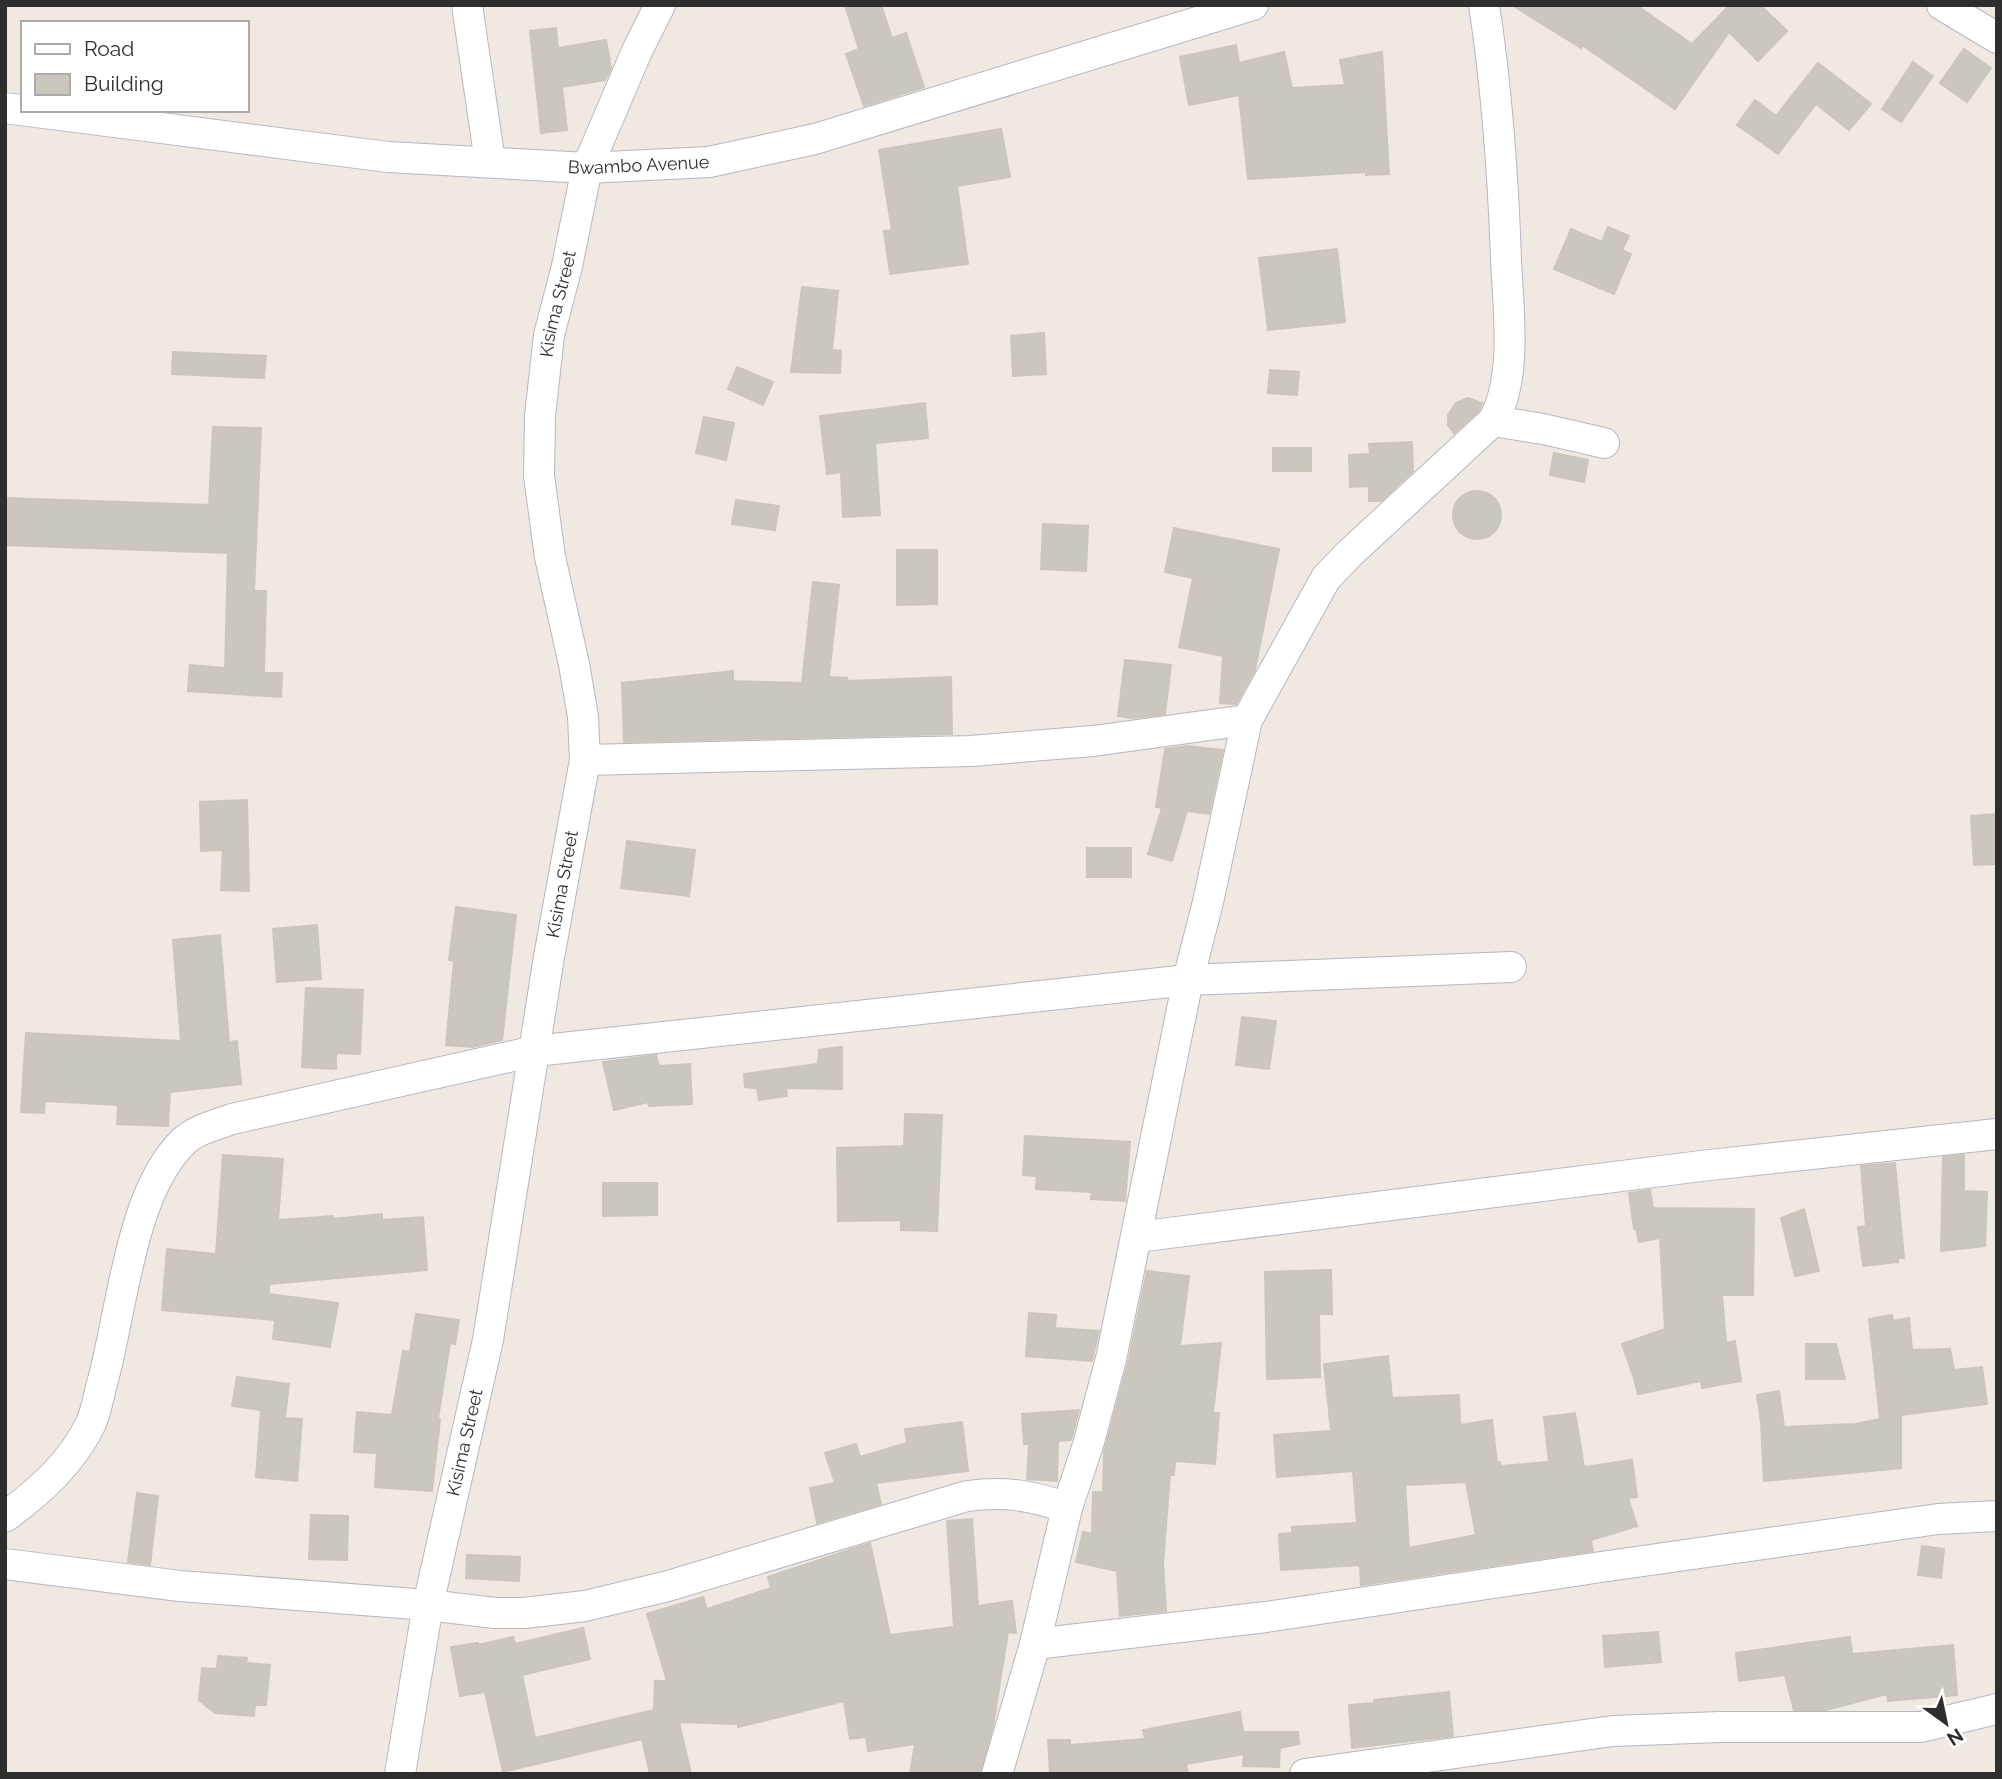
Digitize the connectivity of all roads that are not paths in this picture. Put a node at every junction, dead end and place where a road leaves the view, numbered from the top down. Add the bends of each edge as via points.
1 (467, 5) edge
2 (660, 5) edge
3 (1253, 5) edge
4 (1483, 5) edge
5 (1942, 5) edge
6 (1997, 38) edge
7 (36, 112) edge
8 (491, 162) junction
9 (587, 168) junction
10 (1493, 421) junction
11 (1604, 443) dead end
12 (1247, 720) junction
13 (586, 760) junction
14 (1511, 967) dead end
15 (1188, 980) junction
16 (535, 1051) junction
17 (1997, 1134) edge
18 (1137, 1237) junction
19 (1067, 1508) junction
20 (1997, 1516) edge
21 (5, 1517) edge
22 (5, 1564) edge
23 (428, 1605) junction
24 (1035, 1644) junction
25 (1997, 1709) edge
26 (400, 1774) edge
27 (996, 1774) edge
28 (1305, 1774) edge

1 - 8 street
2 - 9 street, Kisima Street
3 - 9 street, Bwambo Avenue via 815,139 709,162
4 - 10 street via 1499,138 1508,327 1507,379
5 - 6 street
7 - 8 street, Bwambo Avenue via 388,157
8 - 9 street, Bwambo Avenue
9 - 13 street, Kisima Street via 549,335 539,476 550,557 583,717
10 - 11 street
10 - 12 street via 1326,578
12 - 13 street via 1093,741 971,751
12 - 15 street
13 - 16 street, Kisima Street
14 - 15 street
15 - 16 street
15 - 18 street
16 - 21 street via 232,1119 185,1140 168,1160 144,1205 92,1422 71,1456 40,1490
16 - 23 street, Kisima Street via 488,1340
17 - 18 street
18 - 19 street via 1108,1371
19 - 23 street via 1013,1493 967,1496 585,1606 524,1614
19 - 24 street
20 - 24 street via 1924,1521 1266,1617
22 - 23 street via 180,1586
23 - 26 street, Kisima Street
24 - 27 street
25 - 28 street via 1921,1727 1613,1731

